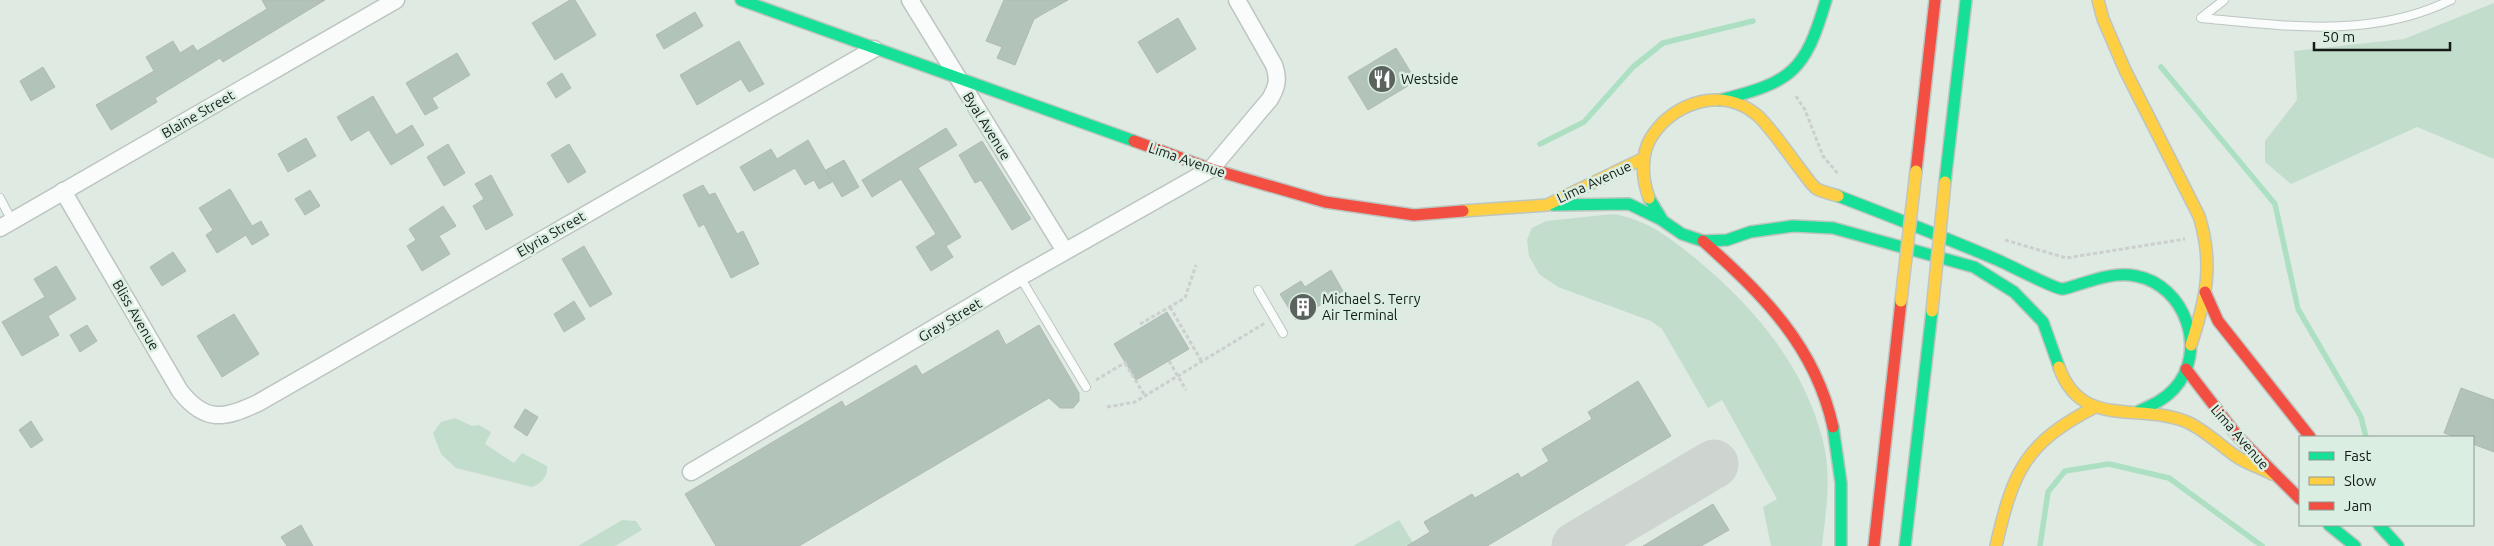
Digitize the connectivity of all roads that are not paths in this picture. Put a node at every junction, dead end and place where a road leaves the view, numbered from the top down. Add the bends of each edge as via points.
1 (396, 0) edge
2 (740, 0) edge
3 (910, 0) edge
4 (1237, 0) edge
5 (1826, 0) edge
6 (1935, 0) edge
7 (1966, 0) edge
8 (2098, 0) edge
9 (2224, 0) edge
10 (2451, 0) edge
11 (874, 49) junction
12 (958, 79) junction
13 (1720, 100) junction
14 (1644, 158) junction
15 (1211, 169) junction
16 (63, 191) junction
17 (0, 198) edge
18 (1547, 205) junction
19 (1663, 221) junction
20 (6, 224) edge
21 (1703, 241) junction
22 (1066, 251) junction
23 (1020, 277) junction
24 (1258, 290) dead end
25 (2205, 292) junction
26 (1283, 333) dead end
27 (2191, 345) junction
28 (2186, 369) junction
29 (1086, 386) road end
30 (2096, 408) junction
31 (2139, 411) junction
32 (226, 416) joint
33 (2309, 436) edge
34 (691, 472) dead end
35 (2272, 474) junction
36 (2299, 499) edge
37 (2330, 526) edge
38 (2380, 526) edge
39 (1841, 546) edge
40 (1874, 546) edge
41 (1905, 546) edge
42 (1996, 546) edge
43 (2355, 546) edge
44 (2398, 546) edge

1 - 16 street, Blaine Street
2 - 11 main road, Lima Avenue
3 - 12 street, Byal Avenue
4 - 15 street via 1274,65 1278,75 1277,87
5 - 13 main road via 1816,39 1806,58 1792,72 1756,92
6 - 40 main road, bridge
7 - 41 main road, bridge
8 - 25 main road via 2126,70 2199,216 2208,247
9 - 10 lane via 2200,18 2304,28 2382,24 2426,12
11 - 12 main road, Lima Avenue
11 - 32 street, Elyria Street via 258,404
12 - 15 main road, Lima Avenue
12 - 22 street, Byal Avenue
13 - 14 main road via 1699,101 1679,108 1662,121 1650,138
13 - 27 main road via 1740,105 1757,115 1815,188 1924,228 2062,288 2112,275 2136,276 2158,284 2176,300 2188,322
14 - 18 main road, Lima Avenue
14 - 19 main road via 1643,181 1650,202
15 - 18 main road, Lima Avenue via 1325,202 1383,212 1448,214
15 - 22 street, Gray Street
16 - 20 street, Blaine Street
16 - 32 street, Bliss Avenue via 180,391 199,411
17 - 20 lane
18 - 19 main road via 1629,204
19 - 21 main road via 1682,234
21 - 30 main road via 1727,240 1750,232 1793,226 1833,228 1974,267 2014,292 2043,322 2063,379 2077,396
21 - 39 main road via 1776,313 1800,346 1817,380 1832,424 1842,471
22 - 23 street, Gray Street
23 - 29 lane
23 - 34 street, Gray Street
24 - 26 lane
25 - 27 main road
25 - 33 main road via 2218,321
27 - 28 main road
28 - 31 main road via 2176,388 2159,402
28 - 35 main road, Lima Avenue via 2218,414
30 - 31 main road via 2117,413
30 - 42 main road via 2071,419 2040,443 2019,475 2005,508
31 - 35 main road via 2187,422 2239,458
35 - 36 main road, Lima Avenue
37 - 43 main road
38 - 44 main road

